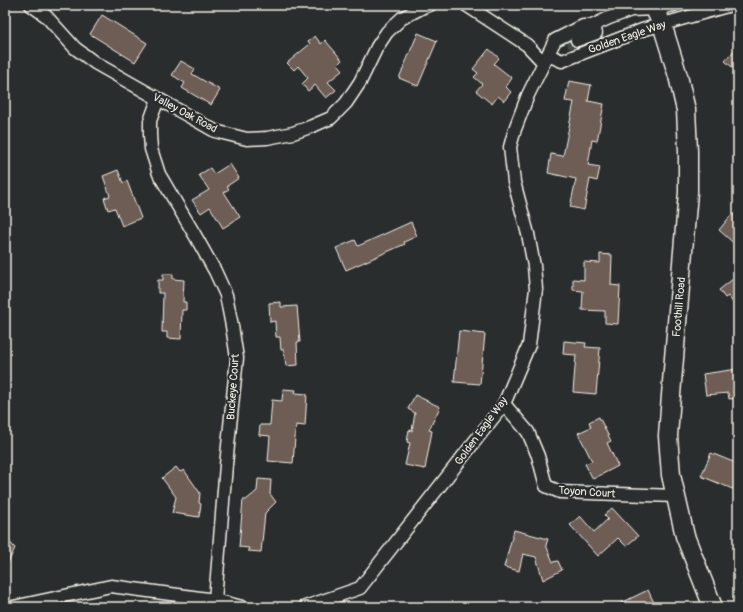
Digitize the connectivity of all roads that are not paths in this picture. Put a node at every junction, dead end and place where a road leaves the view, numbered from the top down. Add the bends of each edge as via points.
1 (32, 5) edge
2 (430, 5) edge
3 (466, 5) edge
4 (674, 5) edge
5 (731, 5) edge
6 (657, 13) edge
7 (594, 29) junction
8 (601, 45) junction
9 (545, 59) junction
10 (158, 99) junction
11 (504, 404) junction
12 (675, 496) junction
13 (215, 600) junction
14 (13, 607) edge
15 (242, 607) edge
16 (305, 607) edge
17 (713, 607) edge

1 - 10 street, Valley Oak Road via 46,16 75,48
2 - 10 street, Valley Oak Road via 402,18 387,32 360,82 346,103 331,118 293,133 247,139 215,131
3 - 9 street
4 - 6 street, Golden Eagle Way
5 - 6 street, Golden Eagle Way
6 - 7 street, Golden Eagle Way via 631,10 609,18
6 - 8 street, Golden Eagle Way via 642,30
6 - 12 main road, Foothill Road via 678,76 686,110 688,151 688,192 668,436
7 - 8 street
7 - 9 street, Golden Eagle Way via 558,47
7 - 9 street, Golden Eagle Way via 584,26 555,40
8 - 9 street, Golden Eagle Way via 562,61
9 - 11 street, Golden Eagle Way via 528,95 510,148 514,182 528,234 536,289 529,345
10 - 13 street, Buckeye Court via 150,121 151,149 159,174 215,271 226,295 237,358
11 - 12 street, Toyon Court via 528,432 546,486 560,492
11 - 16 street, Golden Eagle Way via 360,588
12 - 17 main road, Foothill Road via 685,536
13 - 14 street via 111,586
13 - 15 street

